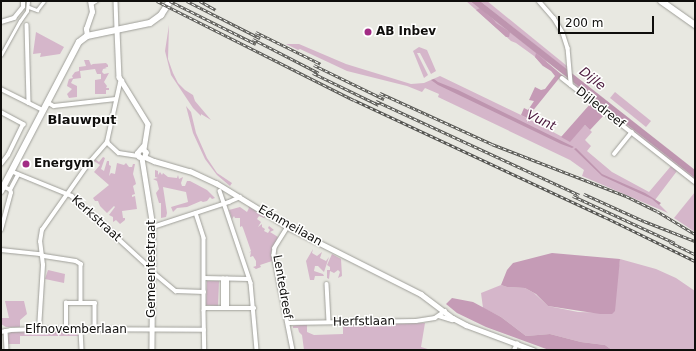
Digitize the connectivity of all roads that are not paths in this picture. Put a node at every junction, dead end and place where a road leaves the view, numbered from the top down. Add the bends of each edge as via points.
1 (23, 1) edge
2 (28, 1) edge
3 (44, 1) edge
4 (96, 1) edge
5 (116, 1) edge
6 (166, 1) edge
7 (170, 1) edge
8 (539, 1) edge
9 (661, 1) edge
10 (90, 2) edge
11 (28, 7) junction
12 (155, 20) junction
13 (1, 22) edge
14 (88, 23) junction
15 (27, 25) dead end
16 (695, 25) edge
17 (117, 30) junction
18 (101, 33) junction
19 (87, 36) junction
20 (1, 55) edge
21 (562, 78) dead end
22 (122, 81) junction
23 (570, 84) junction
24 (1, 89) edge
25 (116, 99) junction
26 (47, 102) junction
27 (28, 103) junction
28 (43, 110) junction
29 (1, 112) edge
30 (632, 132) junction
31 (107, 142) junction
32 (142, 150) junction
33 (10, 152) junction
34 (614, 154) dead end
35 (19, 156) junction
36 (142, 157) junction
37 (150, 160) junction
38 (1, 164) edge
39 (143, 164) junction
40 (11, 171) junction
41 (18, 175) junction
42 (695, 182) edge
43 (2, 189) edge
44 (10, 190) junction
45 (220, 191) dead end
46 (68, 193) junction
47 (240, 197) junction
48 (224, 203) junction
49 (196, 213) junction
50 (154, 227) junction
51 (288, 227) junction
52 (1, 230) edge
53 (1, 250) edge
54 (42, 255) junction
55 (154, 264) junction
56 (153, 272) junction
57 (204, 278) junction
58 (225, 279) junction
59 (249, 279) junction
60 (327, 284) dead end
61 (204, 292) junction
62 (81, 303) junction
63 (225, 308) junction
64 (254, 308) junction
65 (204, 309) junction
66 (444, 312) junction
67 (439, 316) junction
68 (452, 319) junction
69 (329, 322) junction
70 (288, 323) junction
71 (39, 329) junction
72 (66, 329) junction
73 (81, 330) junction
74 (95, 330) junction
75 (152, 330) junction
76 (204, 330) junction
77 (6, 331) junction
78 (1, 332) edge
79 (517, 344) junction
80 (7, 350) edge
81 (82, 350) edge
82 (152, 350) edge
83 (205, 350) edge
84 (257, 350) edge
85 (293, 350) edge
86 (514, 350) edge
87 (533, 350) edge

1 - 13 street via 23,7 14,18
2 - 11 street
3 - 11 street via 37,10
4 - 10 street
5 - 17 street
6 - 12 main road
7 - 12 main road
8 - 23 street via 563,33 568,48
9 - 16 main road
10 - 14 street via 92,14
11 - 20 street
12 - 17 main road via 144,25
14 - 18 street via 91,32
14 - 19 street
15 - 27 street
17 - 18 main road
17 - 22 street via 119,75
18 - 19 main road
19 - 26 main road via 76,45
21 - 23 street, Dijledreef
22 - 25 street
22 - 32 street via 147,123
23 - 30 street, Dijledreef
24 - 27 street
25 - 26 street via 54,106
25 - 31 street
26 - 28 main road
27 - 28 street
28 - 35 main road
29 - 33 street via 24,124
30 - 34 street, Dijledreef
30 - 42 street, Dijledreef
31 - 36 street via 119,153
31 - 46 street
32 - 36 street via 138,152
32 - 36 street, Gemeentestraat via 146,152
33 - 35 street
33 - 38 street
35 - 40 main road
36 - 37 street, Eénmeilaan
36 - 39 street, Gemeentestraat
37 - 39 street
37 - 47 street, Eénmeilaan via 190,171
39 - 50 street, Gemeentestraat
40 - 41 street, Kerkstraat
40 - 43 main road
41 - 44 street
41 - 46 street, Kerkstraat
43 - 44 street
44 - 52 street
45 - 48 street
46 - 54 street via 42,230
46 - 55 street, Kerkstraat via 146,264
47 - 48 street
47 - 51 street, Eénmeilaan
48 - 49 street
48 - 59 street
49 - 50 street
49 - 57 street via 204,238
50 - 55 street, Gemeentestraat
51 - 66 street, Eénmeilaan via 421,294
51 - 70 street, Lentedreef via 275,248 274,255
53 - 54 street
54 - 62 street via 80,264
54 - 71 street
55 - 56 street, Gemeentestraat
56 - 61 street via 176,291
56 - 75 street, Gemeentestraat
57 - 58 street
57 - 61 street
58 - 59 street
58 - 63 street
59 - 64 street
60 - 69 street
61 - 65 street
62 - 72 street via 66,303
62 - 74 street via 96,303
63 - 64 street
63 - 65 street
64 - 84 street
65 - 76 street
66 - 67 street, Herfstlaan
66 - 68 street, Eénmeilaan
67 - 68 street
67 - 69 street, Herfstlaan via 416,322
68 - 79 street, Eénmeilaan
69 - 70 street, Herfstlaan
70 - 85 street, Lentedreef
71 - 72 street, Elfnovemberlaan
71 - 77 street, Elfnovemberlaan
72 - 73 street, Elfnovemberlaan
73 - 74 street, Elfnovemberlaan
73 - 81 street
74 - 75 street, Elfnovemberlaan
75 - 76 street, Elfnovemberlaan
75 - 82 street, Gemeentestraat
76 - 83 street
77 - 78 street, Elfnovemberlaan
77 - 80 street
79 - 86 street
79 - 87 street, Eénmeilaan

